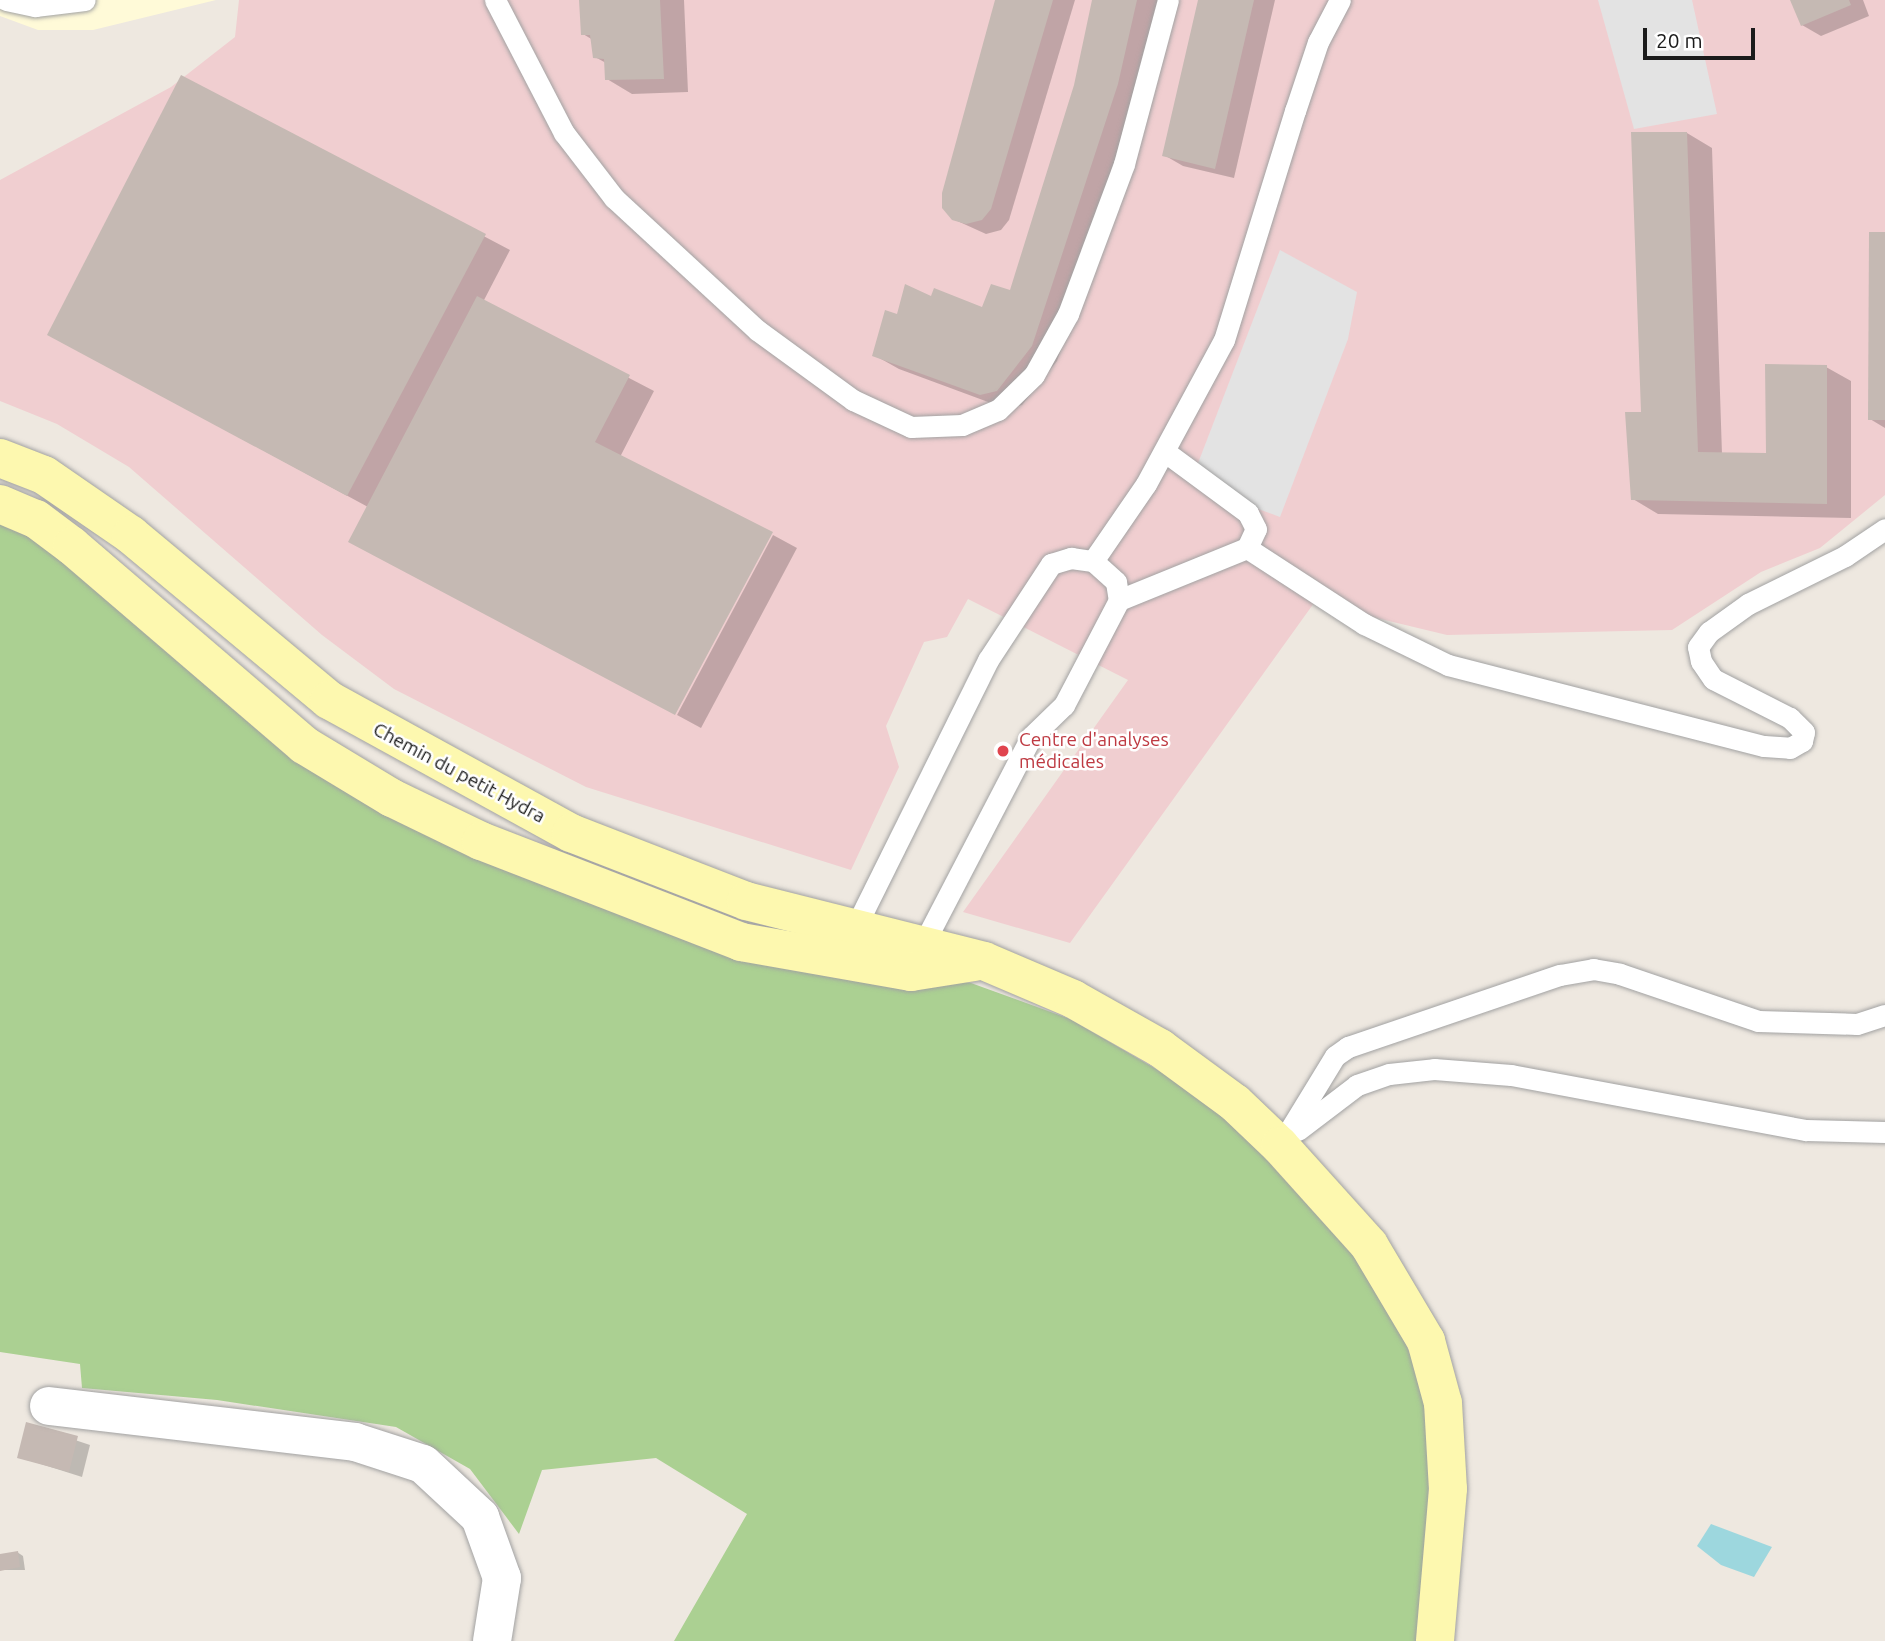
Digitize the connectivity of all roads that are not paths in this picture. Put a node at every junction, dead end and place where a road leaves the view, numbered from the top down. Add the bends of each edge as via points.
1 (6, 0) edge
2 (85, 0) edge
3 (495, 0) edge
4 (1168, 0) edge
5 (1339, 0) edge
6 (1164, 452) junction
7 (0, 458) edge
8 (0, 504) edge
9 (1885, 530) edge
10 (1247, 548) junction
11 (1094, 561) junction
12 (1119, 600) junction
13 (845, 946) junction
14 (917, 957) junction
15 (1885, 1015) edge
16 (1885, 1132) edge
17 (1280, 1146) junction
18 (49, 1406) dead end
19 (492, 1641) edge
20 (1435, 1641) edge

1 - 2 lane via 35,6
3 - 4 lane via 564,133 614,198 757,330 853,400 911,427 962,425 998,410 1034,376 1068,314 1124,164
5 - 6 lane via 1318,42 1224,340
6 - 10 lane via 1248,513 1256,528
6 - 11 lane
7 - 13 main road, Chemin du petit Hydra via 44,475 131,535 278,661 378,731 571,833 746,901
8 - 13 main road, Chemin du petit Hydra via 36,519 72,546 304,745 392,798 599,891 741,942
9 - 10 lane via 1845,556 1748,604 1709,632 1698,647 1713,678 1790,718 1804,732 1802,741 1790,748 1764,746 1448,665 1364,624
10 - 12 lane
11 - 12 lane via 1116,582
11 - 13 lane via 1071,558 1051,564 1002,639
12 - 14 lane via 1064,705 1031,737
13 - 14 main road, Chemin du petit Hydra
14 - 17 main road, Chemin du petit Hydra via 984,961 1073,999 1160,1048 1234,1103
15 - 17 lane via 1857,1024 1758,1021 1620,974 1593,969 1560,975 1348,1047 1335,1056
16 - 17 lane via 1806,1130 1511,1075 1434,1069 1390,1074 1357,1085 1329,1102
17 - 20 main road, Chemin du petit Hydra via 1369,1245 1426,1341 1443,1403 1448,1489
18 - 19 street via 355,1442 422,1464 480,1517 502,1578

